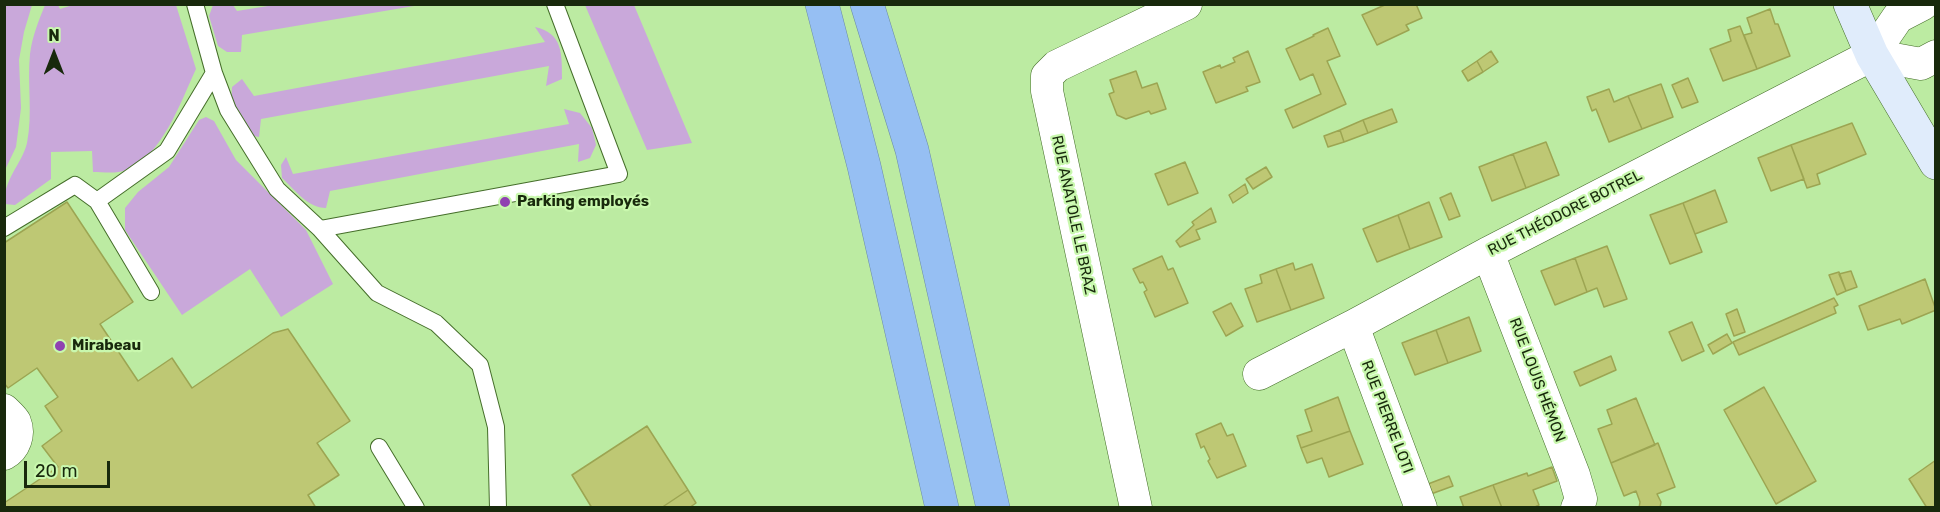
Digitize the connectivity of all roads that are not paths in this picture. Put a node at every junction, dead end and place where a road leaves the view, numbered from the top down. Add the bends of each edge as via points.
1 (195, 4) edge
2 (555, 4) edge
3 (822, 4) edge
4 (867, 4) edge
5 (1186, 4) edge
6 (1850, 4) edge
7 (1923, 4) edge
8 (1872, 55) junction
9 (1935, 56) edge
10 (214, 73) junction
11 (1935, 163) edge
12 (97, 201) junction
13 (4, 228) edge
14 (320, 229) junction
15 (1488, 253) junction
16 (151, 292) dead end
17 (1353, 326) junction
18 (1259, 374) dead end
19 (4, 410) edge
20 (379, 447) dead end
21 (4, 454) edge
22 (416, 507) edge
23 (498, 507) edge
24 (942, 507) edge
25 (993, 507) edge
26 (1136, 507) edge
27 (1421, 507) edge
28 (1577, 507) edge

1 - 10 lane
2 - 14 lane via 620,174
3 - 24 highway via 864,166
4 - 25 highway via 912,150
5 - 26 street, RUE ANATOLE LE BRAZ via 1058,66 1047,76 1047,91
6 - 8 street
7 - 8 street via 1898,16
8 - 9 street via 1921,64
8 - 11 street
8 - 15 street, RUE THÉODORE BOTREL
10 - 12 lane via 167,151
10 - 14 lane via 228,110 277,189
12 - 13 lane via 75,185
12 - 16 lane
14 - 23 lane via 377,293 436,323 480,365 496,427
15 - 17 street, RUE THÉODORE BOTREL
15 - 28 street, RUE LOUIS HÉMON via 1574,475 1581,499
17 - 18 street, RUE THÉODORE BOTREL
17 - 27 street, RUE PIERRE LOTI
19 - 21 street via 15,422 17,437
20 - 22 lane

